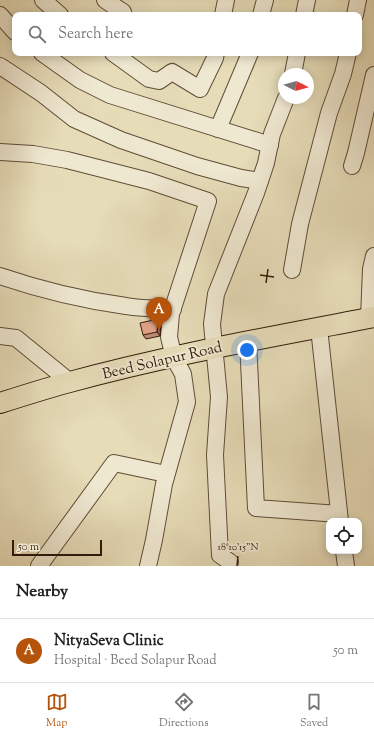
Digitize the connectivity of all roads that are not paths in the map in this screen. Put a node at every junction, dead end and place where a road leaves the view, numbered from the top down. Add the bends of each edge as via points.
1 (43, 0) edge
2 (105, 0) edge
3 (226, 0) edge
4 (265, 0) edge
5 (307, 0) edge
6 (358, 0) edge
7 (57, 12) edge
8 (123, 12) dead end
9 (224, 12) edge
10 (262, 12) edge
11 (305, 12) edge
12 (356, 12) edge
13 (0, 15) edge
14 (12, 29) edge
15 (46, 56) edge
16 (117, 56) edge
17 (215, 56) edge
18 (249, 56) edge
19 (296, 56) edge
20 (347, 56) edge
21 (0, 66) edge
22 (294, 68) edge
23 (374, 75) edge
24 (284, 104) edge
25 (218, 129) junction
26 (270, 145) junction
27 (0, 152) edge
28 (352, 166) dead end
29 (260, 181) junction
30 (374, 256) edge
31 (292, 270) dead end
32 (0, 276) edge
33 (173, 309) junction
34 (371, 317) edge
35 (319, 328) junction
36 (0, 336) edge
37 (248, 341) junction
38 (215, 349) junction
39 (174, 358) junction
40 (70, 382) junction
41 (0, 403) edge
42 (166, 474) junction
43 (339, 517) edge
44 (344, 554) edge
45 (230, 562) dead end
46 (39, 566) edge
47 (148, 566) edge
48 (346, 566) edge

1 - 7 street
2 - 8 street
3 - 9 street
4 - 10 street
5 - 11 street
6 - 12 street
13 - 14 street
15 - 25 street via 80,80 110,95
16 - 17 street via 149,79 159,81 172,72 200,88
18 - 25 street
19 - 22 street
20 - 31 street via 329,113 300,224
21 - 29 street via 74,119 121,140 197,166
23 - 28 street
24 - 26 street
25 - 26 street
26 - 29 street
27 - 33 street via 67,160 149,181 208,201
29 - 38 street via 216,294 212,324
30 - 34 street via 371,269
32 - 33 street via 36,288 128,307
33 - 39 street via 169,336
34 - 35 main road, Beed Solapur Road
35 - 37 main road, Beed Solapur Road
35 - 43 street
36 - 40 street via 16,338
37 - 38 main road, Beed Solapur Road
37 - 43 street via 256,508
38 - 39 main road, Beed Solapur Road
38 - 45 street via 219,397 216,455 220,555
39 - 40 main road, Beed Solapur Road
39 - 42 street via 183,374 187,402
40 - 41 main road, Beed Solapur Road
42 - 46 street via 114,463
42 - 47 street
44 - 48 street

